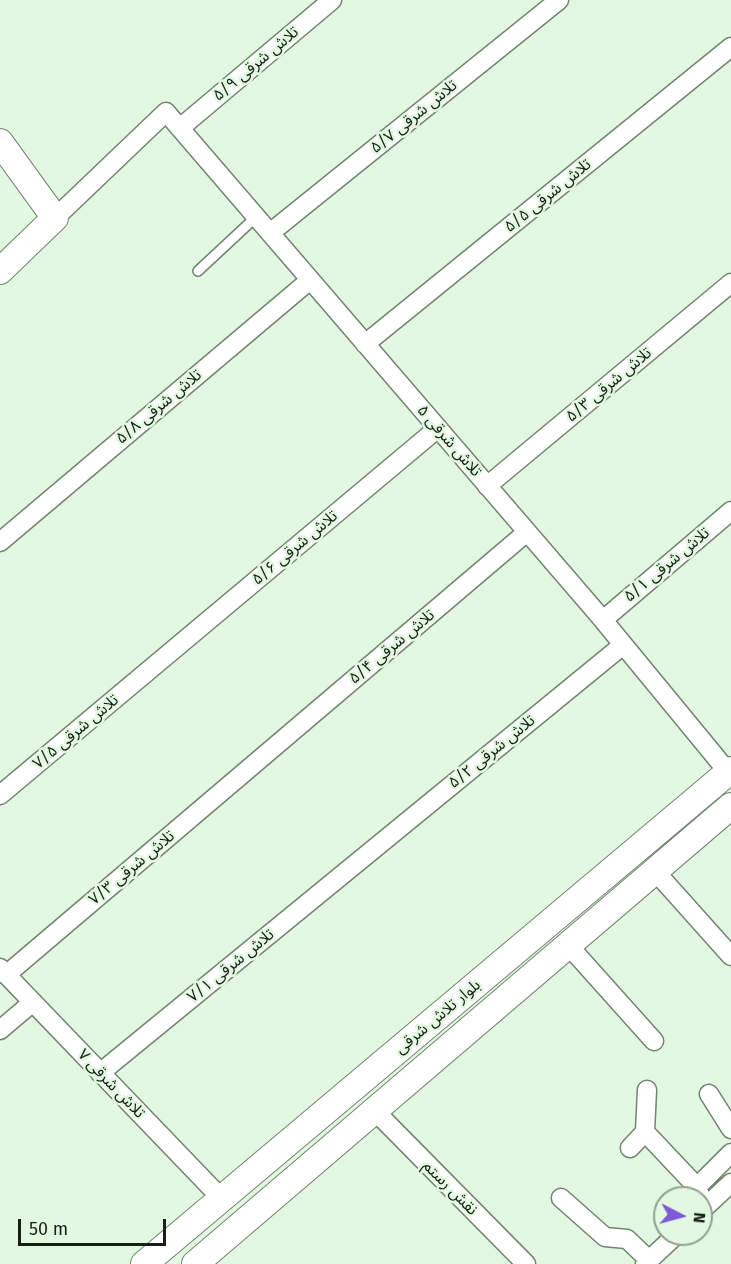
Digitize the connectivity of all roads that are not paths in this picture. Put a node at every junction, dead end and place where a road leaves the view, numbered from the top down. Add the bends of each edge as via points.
1 (332, 0) edge
2 (559, 0) edge
3 (731, 47) edge
4 (180, 128) junction
5 (0, 142) edge
6 (256, 217) junction
7 (56, 218) junction
8 (270, 233) junction
9 (0, 271) edge
10 (198, 271) dead end
11 (310, 280) junction
12 (731, 284) edge
13 (365, 344) junction
14 (438, 428) junction
15 (487, 486) junction
16 (731, 511) edge
17 (527, 532) junction
18 (4, 539) edge
19 (603, 620) junction
20 (623, 645) junction
21 (152, 668) joint
22 (257, 761) joint
23 (730, 771) edge
24 (0, 795) edge
25 (731, 806) edge
26 (362, 859) joint
27 (656, 870) junction
28 (568, 945) junction
29 (731, 956) edge
30 (3, 971) edge
31 (33, 1002) junction
32 (0, 1030) edge
33 (654, 1041) dead end
34 (100, 1073) junction
35 (647, 1090) dead end
36 (709, 1094) dead end
37 (375, 1111) junction
38 (731, 1129) edge
39 (645, 1132) junction
40 (630, 1148) dead end
41 (731, 1153) edge
42 (731, 1183) edge
43 (689, 1186) edge
44 (710, 1186) edge
45 (713, 1194) edge
46 (561, 1198) dead end
47 (222, 1199) junction
48 (664, 1246) edge
49 (647, 1262) edge
50 (144, 1264) edge
51 (195, 1264) edge
52 (526, 1264) edge

1 - 4 street, ۵/۹ تلاش شرقی
2 - 8 street, ۵/۷ تلاش شرقی
3 - 13 street, ۵/۵ تلاش شرقی
4 - 6 street, ۵ تلاش شرقی
4 - 7 street, ۵ تلاش شرقی via 166,112
5 - 7 main road
6 - 8 street, ۵ تلاش شرقی
6 - 10 lane
7 - 9 main road
8 - 11 street, ۵ تلاش شرقی
11 - 13 street, ۵ تلاش شرقی
11 - 18 street, ۵/۸ تلاش شرقی
12 - 15 street, ۵/۳ تلاش شرقی
13 - 14 street, ۵ تلاش شرقی
14 - 15 street, ۵ تلاش شرقی
14 - 21 street, ۵/۶ تلاش شرقی
15 - 17 street, ۵ تلاش شرقی
16 - 19 street, ۵/۱ تلاش شرقی
17 - 19 street, ۵ تلاش شرقی
17 - 22 street, ۵/۴ تلاش شرقی
19 - 20 street, ۵ تلاش شرقی
20 - 23 street, ۵ تلاش شرقی
20 - 26 street, ۵/۲ تلاش شرقی
21 - 24 street, ۷/۵ تلاش شرقی
22 - 30 street, ۷/۳ تلاش شرقی
23 - 47 main road, بلوار تلاش شرقی
25 - 27 main road, بلوار تلاش شرقی
26 - 34 street, ۷/۱ تلاش شرقی
27 - 28 main road, بلوار تلاش شرقی
27 - 29 street
28 - 33 street
28 - 37 main road, بلوار تلاش شرقی
30 - 31 street, ۷ تلاش شرقی
31 - 32 street
31 - 34 street, ۷ تلاش شرقی
34 - 47 street, ۷ تلاش شرقی
35 - 39 street
36 - 38 street
37 - 51 main road, بلوار تلاش شرقی
37 - 52 street, نقش رستم
39 - 40 street
39 - 43 street
41 - 44 street
42 - 45 street
46 - 49 street via 605,1237 627,1239
47 - 50 main road, بلوار تلاش شرقی
48 - 49 street

